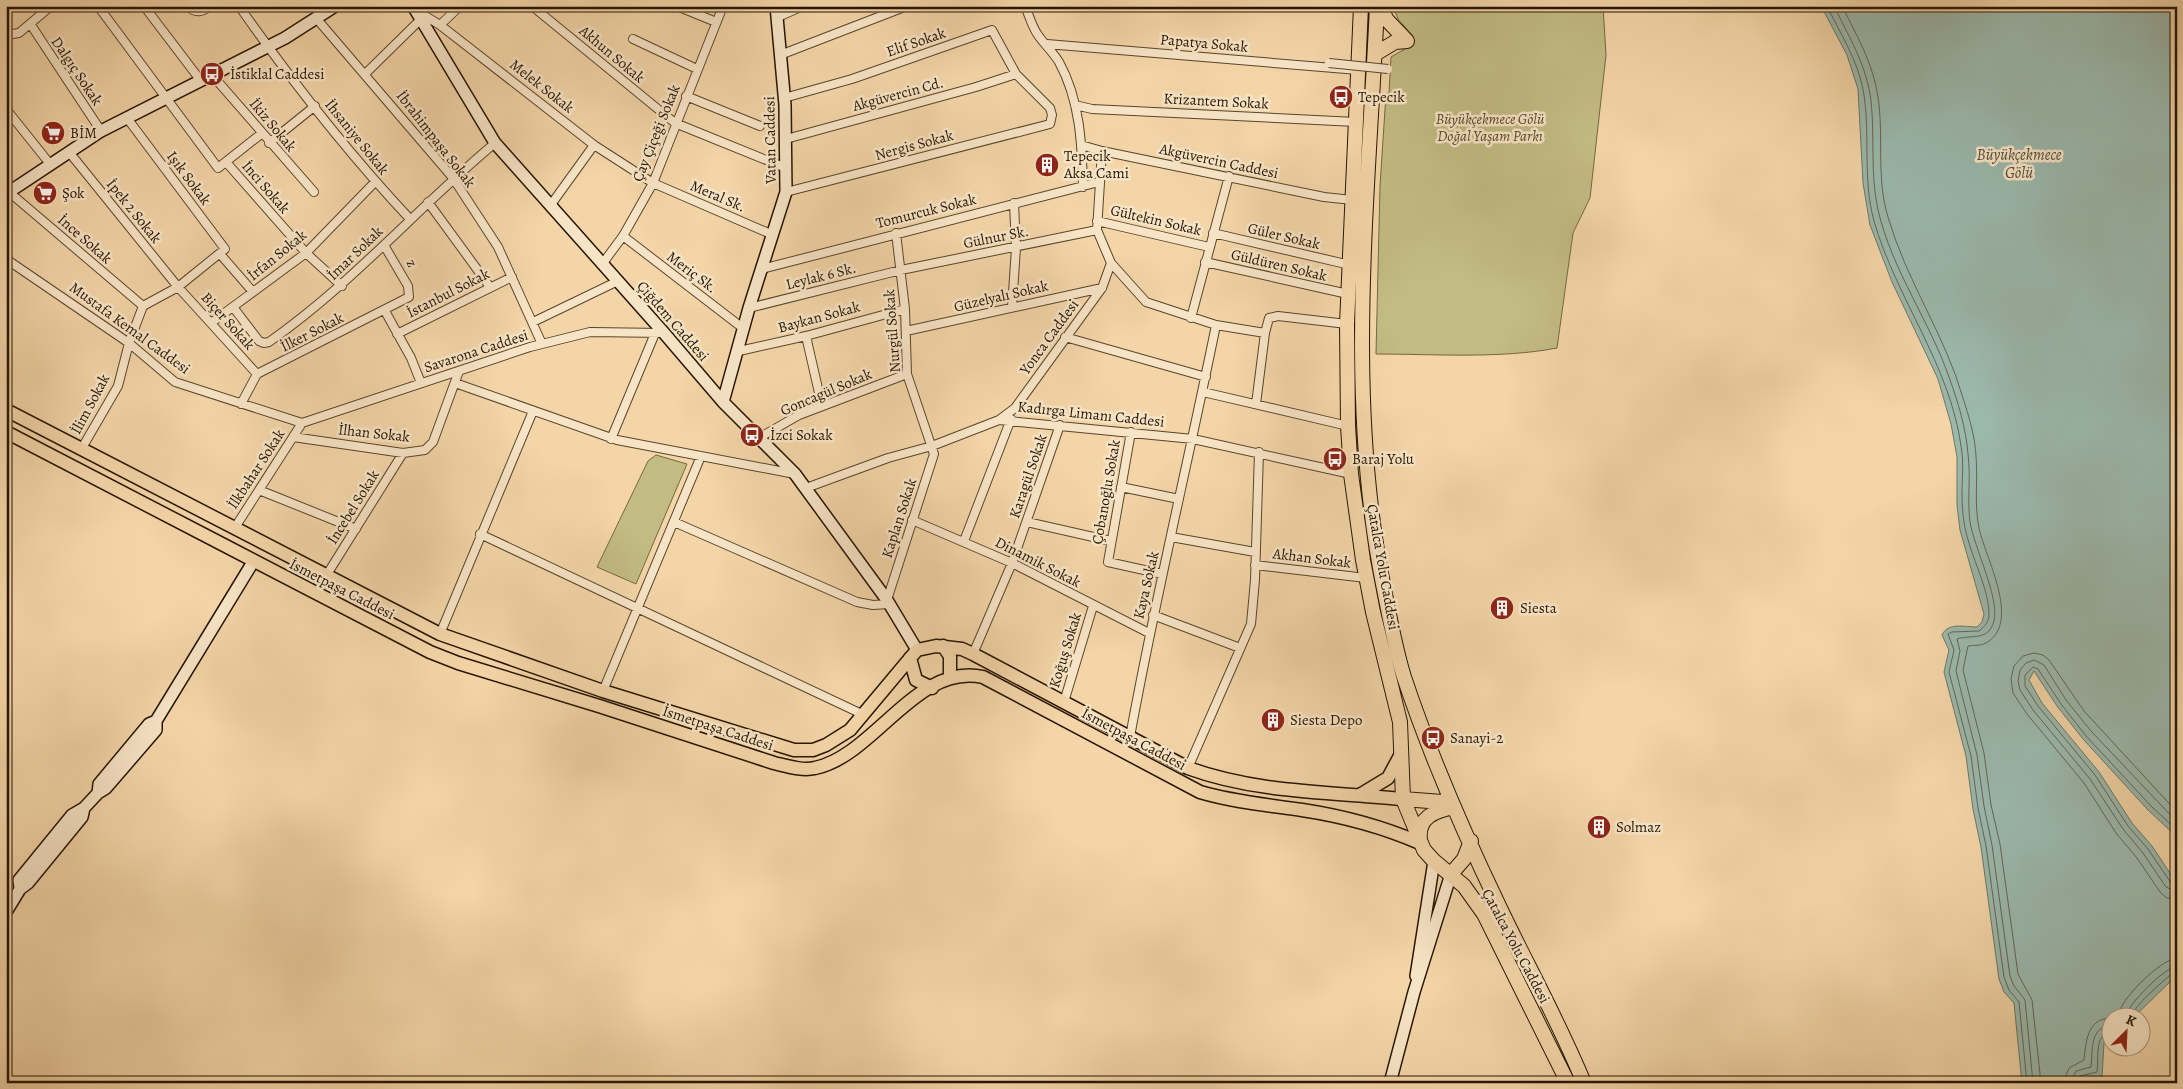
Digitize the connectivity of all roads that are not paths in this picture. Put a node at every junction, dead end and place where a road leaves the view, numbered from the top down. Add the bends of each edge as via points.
1 (51, 6) edge
2 (98, 6) edge
3 (144, 6) edge
4 (188, 6) edge
5 (210, 6) edge
6 (239, 6) edge
7 (460, 6) edge
8 (532, 6) edge
9 (676, 6) edge
10 (723, 6) edge
11 (803, 6) edge
12 (907, 6) edge
13 (1025, 6) edge
14 (1361, 6) edge
15 (1378, 6) edge
16 (329, 8) edge
17 (416, 12) edge
18 (777, 12) edge
19 (316, 18) junction
20 (716, 22) junction
21 (440, 25) junction
22 (30, 26) junction
23 (6, 35) edge
24 (634, 39) dead end
25 (1047, 44) junction
26 (267, 46) junction
27 (1375, 54) junction
28 (780, 55) junction
29 (1329, 63) dead end
30 (1388, 69) dead end
31 (697, 70) junction
32 (1358, 70) junction
33 (366, 74) junction
34 (1016, 74) junction
35 (213, 76) junction
36 (201, 81) junction
37 (686, 96) junction
38 (784, 98) junction
39 (168, 99) junction
40 (1075, 105) junction
41 (314, 106) junction
42 (6, 109) edge
43 (127, 118) junction
44 (1356, 122) junction
45 (675, 123) junction
46 (1050, 124) joint
47 (760, 126) dead end
48 (101, 131) junction
49 (261, 134) junction
50 (786, 139) junction
51 (269, 143) junction
52 (494, 143) junction
53 (594, 145) junction
54 (1081, 145) junction
55 (1102, 151) junction
56 (68, 152) junction
57 (226, 162) junction
58 (50, 164) junction
59 (786, 168) junction
60 (1229, 176) junction
61 (453, 178) junction
62 (375, 182) junction
63 (1099, 182) junction
64 (653, 183) junction
65 (1083, 187) junction
66 (314, 192) dead end
67 (786, 192) junction
68 (8, 193) edge
69 (1352, 200) junction
70 (428, 202) junction
71 (1014, 203) junction
72 (550, 206) junction
73 (410, 220) junction
74 (1097, 221) junction
75 (1097, 230) junction
76 (896, 233) junction
77 (1213, 234) junction
78 (773, 235) junction
79 (623, 236) junction
80 (384, 244) junction
81 (1208, 247) junction
82 (1016, 248) junction
83 (306, 253) junction
84 (220, 254) junction
85 (6, 258) edge
86 (1205, 262) junction
87 (1111, 263) junction
88 (603, 264) junction
89 (1350, 265) junction
90 (762, 269) junction
91 (901, 270) junction
92 (512, 277) junction
93 (618, 281) junction
94 (178, 286) junction
95 (342, 286) junction
96 (490, 287) junction
97 (1102, 288) junction
98 (252, 292) junction
99 (1348, 294) junction
100 (409, 297) joint
101 (143, 306) junction
102 (233, 307) junction
103 (1012, 307) junction
104 (749, 308) junction
105 (906, 309) junction
106 (385, 310) junction
107 (1191, 318) junction
108 (533, 322) junction
109 (211, 323) junction
110 (1347, 324) junction
111 (1216, 326) junction
112 (744, 329) junction
113 (660, 332) junction
114 (906, 332) junction
115 (1265, 333) junction
116 (397, 334) junction
117 (806, 336) junction
118 (1065, 337) junction
119 (129, 343) junction
120 (542, 344) junction
121 (739, 351) junction
122 (459, 370) junction
123 (257, 374) junction
124 (907, 374) junction
125 (1206, 377) junction
126 (421, 383) junction
127 (455, 383) junction
128 (1203, 392) junction
129 (723, 402) junction
130 (241, 404) junction
131 (1256, 404) junction
132 (822, 406) junction
133 (6, 410) edge
134 (533, 411) junction
135 (999, 420) junction
136 (1011, 420) junction
137 (302, 423) junction
138 (1060, 425) junction
139 (1348, 426) junction
140 (6, 432) edge
141 (1131, 432) junction
142 (293, 437) junction
143 (611, 439) junction
144 (757, 439) junction
145 (1193, 439) junction
146 (932, 446) junction
147 (82, 448) junction
148 (1259, 452) junction
149 (402, 453) junction
150 (701, 456) junction
151 (73, 465) junction
152 (795, 474) junction
153 (1351, 474) junction
154 (1121, 487) junction
155 (806, 488) junction
156 (259, 490) junction
157 (1180, 499) junction
158 (912, 520) junction
159 (674, 522) junction
160 (1027, 522) junction
161 (234, 529) junction
162 (356, 529) junction
163 (480, 534) junction
164 (1171, 537) junction
165 (964, 541) junction
166 (1111, 541) junction
167 (264, 544) junction
168 (1255, 552) junction
169 (253, 562) junction
170 (1012, 563) junction
171 (1255, 565) junction
172 (1162, 574) junction
173 (326, 576) junction
174 (1366, 578) junction
175 (888, 602) junction
176 (1093, 606) junction
177 (637, 608) junction
178 (1153, 615) junction
179 (1149, 633) junction
180 (440, 634) junction
181 (944, 646) junction
182 (1240, 648) junction
183 (430, 652) junction
184 (913, 654) junction
185 (973, 654) junction
186 (950, 678) junction
187 (572, 679) junction
188 (932, 688) junction
189 (604, 691) junction
190 (567, 696) junction
191 (1064, 702) junction
192 (864, 715) junction
193 (731, 732) junction
194 (1134, 739) junction
195 (725, 748) junction
196 (1402, 754) junction
197 (1131, 756) junction
198 (1188, 768) junction
199 (1304, 792) junction
200 (1360, 795) junction
201 (1403, 799) junction
202 (1454, 807) junction
203 (1302, 810) junction
204 (1471, 841) junction
205 (1420, 843) junction
206 (1434, 861) junction
207 (1451, 874) junction
208 (6, 912) edge
209 (1414, 992) junction
210 (1390, 1083) edge
211 (1568, 1083) edge
212 (1584, 1083) edge

1 - 22 street
2 - 39 street, İnci Sokak
3 - 36 street
4 - 5 street via 197,12
6 - 26 street, İhsaniye Sokak
7 - 21 street
8 - 45 street, Akhun Sokak
9 - 20 street
10 - 20 street, Çay Çiçeği Sokak
11 - 18 street
12 - 28 street
13 - 25 street via 1038,35
14 - 32 highway, Çatalca Yolu Caddesi
15 - 27 highway, Çatalca Yolu Caddesi
15 - 27 highway via 1407,41 1395,42
16 - 19 street
17 - 21 street, Melek Sokak
17 - 33 street
17 - 52 street, Çiğdem Caddesi
18 - 28 street, Vatan Caddesi
19 - 26 street
19 - 33 street, İbrahimpaşa Sokak
20 - 31 street, Çay Çiçeği Sokak
21 - 53 street, Melek Sokak
22 - 23 street via 19,33
22 - 48 street, Dalgıç Sokak
24 - 31 street
25 - 32 street, Papatya Sokak
25 - 40 street via 1068,81
26 - 35 street
26 - 41 street, İhsaniye Sokak
27 - 202 highway, Çatalca Yolu Caddesi via 1362,359 1368,484 1375,543 1394,641 1424,734
28 - 38 street, Vatan Caddesi
29 - 30 street, bridge
31 - 37 street, Çay Çiçeği Sokak
32 - 44 highway, Çatalca Yolu Caddesi
33 - 61 street, İbrahimpaşa Sokak
34 - 38 street, Elif Sokak via 992,30 852,79
34 - 46 street, Elif Sokak via 1050,108
34 - 50 street, Akgüvercin Cd.
35 - 36 street
35 - 49 street, İkiz Sokak
36 - 39 street
37 - 45 street, Çay Çiçeği Sokak
37 - 47 street
38 - 50 street, Vatan Caddesi
39 - 43 street
39 - 57 street, İnci Sokak via 218,168
40 - 44 street, Krizantem Sokak via 1092,109
40 - 54 street
41 - 51 street
41 - 62 street, İhsaniye Sokak
42 - 58 street
43 - 48 street
43 - 84 street, Işık Sokak via 224,249
44 - 69 highway, Çatalca Yolu Caddesi
45 - 59 street, Akhun Sokak
45 - 64 street, Çay Çiçeği Sokak
46 - 67 street, Nergis Sokak
48 - 56 street
49 - 51 street, İkiz Sokak
49 - 57 street
50 - 59 street, Vatan Caddesi
51 - 66 street, İkiz Sokak
52 - 61 street, İmar Sokak
52 - 72 street, Çiğdem Caddesi
53 - 64 street, Melek Sokak
53 - 72 street
54 - 55 street, Akgüvercin Caddesi
54 - 65 street
55 - 60 street, Akgüvercin Caddesi
55 - 63 street
56 - 58 street
56 - 94 street, İpek 2 Sokak
57 - 83 street, İnci Sokak
58 - 68 street
59 - 67 street, Vatan Caddesi
60 - 69 street, Akgüvercin Caddesi
60 - 77 street
61 - 70 street, İmar Sokak
61 - 92 street, İbrahimpaşa Sokak via 498,247
62 - 73 street, İhsaniye Sokak
62 - 83 street, İrfan Sokak
63 - 65 street, Tomurcuk Sokak
63 - 74 street
64 - 78 street, Meral Sk.
64 - 79 street, Çay Çiçeği Sokak
65 - 71 street, Tomurcuk Sokak
67 - 78 street, Vatan Caddesi
68 - 101 street, İnce Sokak
69 - 89 highway, Çatalca Yolu Caddesi
70 - 73 street, İmar Sokak
70 - 96 street
71 - 76 street, Tomurcuk Sokak
71 - 82 street
72 - 88 street, Çiğdem Caddesi
73 - 80 street, İmar Sokak
74 - 75 street
74 - 81 street, Gültekin Sokak
75 - 82 street, Gülnur Sk.
75 - 87 street
76 - 90 street, Tomurcuk Sokak
76 - 91 street, Nurgül Sokak
77 - 81 street
77 - 89 street, Güler Sokak
78 - 90 street, Vatan Caddesi
79 - 88 street, Çay Çiçeği Sokak
79 - 112 street, Meriç Sk.
80 - 95 street, İmar Sokak
80 - 100 street, z via 408,286
81 - 86 street
82 - 91 street, Gülnur Sk.
82 - 103 street
83 - 95 street, İnci Sokak
83 - 98 street, İrfan Sokak
84 - 94 street
84 - 98 street, Işık Sokak
85 - 119 street, Mustafa Kemal Caddesi
86 - 99 street, Güldüren Sokak
86 - 107 street
87 - 97 street, Yonca Caddesi
87 - 107 street via 1146,302
88 - 93 street, Çiğdem Caddesi
89 - 99 highway, Çatalca Yolu Caddesi
90 - 104 street, Vatan Caddesi
91 - 104 street, Leylak 6 Sk.
91 - 105 street, Nurgül Sokak
92 - 96 street, İstanbul Sokak
92 - 108 street, İbrahimpaşa Sokak
93 - 108 street
93 - 113 street, Çiğdem Caddesi
94 - 101 street
94 - 109 street, Biçer Sokak
95 - 102 street, İmar Sokak via 264,344
96 - 116 street, İstanbul Sokak
97 - 103 street, Güzelyalı Sokak
97 - 118 street, Yonca Caddesi
98 - 102 street, İrfan Sokak
99 - 110 highway, Çatalca Yolu Caddesi
100 - 106 street, İlker Sokak
101 - 119 street, İlim Sokak
102 - 109 street, İrfan Sokak
103 - 114 street, Güzelyalı Sokak
104 - 112 street, Vatan Caddesi
105 - 114 street, Nurgül Sokak
105 - 117 street, Baykan Sokak
106 - 116 street
106 - 123 street, İlker Sokak
107 - 111 street
108 - 120 street, İbrahimpaşa Sokak
109 - 123 street, Biçer Sokak
110 - 115 street via 1278,316 1269,318
110 - 139 highway, Çatalca Yolu Caddesi
111 - 115 street
111 - 125 street, Kaya Sokak
112 - 121 street, Vatan Caddesi
113 - 120 street, Savarona Caddesi via 590,332
113 - 129 street, Çiğdem Caddesi
113 - 143 street
114 - 124 street, Nurgül Sokak
115 - 131 street
116 - 126 street
117 - 121 street, Baykan Sokak
117 - 132 street
118 - 125 street
118 - 135 street, Yonca Caddesi via 1015,408
119 - 130 street, Mustafa Kemal Caddesi via 175,382
119 - 147 street, İlim Sokak via 118,386
120 - 122 street, Savarona Caddesi
121 - 129 street, Vatan Caddesi
122 - 126 street, Savarona Caddesi
122 - 127 street, İlhan Sokak
123 - 130 street
124 - 132 street, Goncagül Sokak
124 - 146 street, Nurgül Sokak
125 - 128 street, Kaya Sokak
126 - 137 street, Savarona Caddesi
127 - 134 street
127 - 149 street, İlhan Sokak via 433,442 425,450
128 - 131 street
128 - 145 street, Kaya Sokak
129 - 144 street, Çiğdem Caddesi
130 - 137 street, Mustafa Kemal Caddesi
131 - 139 street
132 - 144 street, Goncagül Sokak
133 - 147 main road, İsmetpaşa Caddesi
134 - 143 street
134 - 163 street
135 - 136 street, Kadırga Limanı Caddesi
135 - 146 street, Kadırga Limanı Caddesi
136 - 138 street, Kadırga Limanı Caddesi
136 - 165 street
137 - 142 street, İlkbahar Sokak
138 - 141 street, Kadırga Limanı Caddesi
138 - 160 street, Karagül Sokak
139 - 153 highway, Çatalca Yolu Caddesi
140 - 151 main road, İsmetpaşa Caddesi
141 - 145 street, Kadırga Limanı Caddesi
141 - 154 street, Çobanoğlu Sokak
142 - 149 street, İlhan Sokak
142 - 156 street, İlkbahar Sokak
143 - 150 street
144 - 152 street, Çiğdem Caddesi
145 - 148 street, Kadırga Limanı Caddesi
145 - 157 street, Kaya Sokak
146 - 155 street, Kadırga Limanı Caddesi via 888,458
146 - 158 street, Kaplan Sokak via 934,454
147 - 151 main road
147 - 161 main road, İsmetpaşa Caddesi
148 - 153 street, Kadırga Limanı Caddesi
148 - 168 street
149 - 162 street, İncebel Sokak
150 - 152 street
150 - 159 street
151 - 169 main road, İsmetpaşa Caddesi
152 - 155 street, Çiğdem Caddesi
153 - 174 highway, Çatalca Yolu Caddesi
154 - 157 street
154 - 166 street, Çobanoğlu Sokak
155 - 175 street, Çiğdem Caddesi
156 - 161 street, İlkbahar Sokak
156 - 162 street
157 - 164 street, Kaya Sokak
158 - 165 street, Dinamik Sokak
158 - 175 street, Kaplan Sokak
159 - 175 street via 857,602 873,605
159 - 177 street
160 - 166 street
160 - 170 street, Karagül Sokak
161 - 167 main road, İsmetpaşa Caddesi
162 - 173 street, İncebel Sokak
163 - 177 street
163 - 180 street
164 - 168 street, Akhan Sokak
164 - 172 street, Kaya Sokak
165 - 170 street, Dinamik Sokak
166 - 172 street, Çobanoğlu Sokak via 1108,562
167 - 169 main road
167 - 173 main road, İsmetpaşa Caddesi
168 - 171 street
169 - 183 main road, İsmetpaşa Caddesi
169 - 208 street via 156,721 156,730 106,788 84,808 82,818 20,889
170 - 176 street, Dinamik Sokak
170 - 185 street, Karagül Sokak
171 - 174 street, Akhan Sokak
171 - 182 street via 1251,624
172 - 178 street, Kaya Sokak
173 - 180 main road, İsmetpaşa Caddesi
174 - 196 highway, Çatalca Yolu Caddesi via 1397,706
175 - 184 street, Çiğdem Caddesi
176 - 179 street, Dinamik Sokak
176 - 191 street, Koğuş Sokak
177 - 189 street
177 - 192 street
178 - 179 street, Kaya Sokak
178 - 182 street
179 - 194 street, Kaya Sokak
180 - 183 main road
180 - 187 main road, İsmetpaşa Caddesi
181 - 184 main road, İsmetpaşa Caddesi via 928,646
181 - 185 main road, İsmetpaşa Caddesi
181 - 186 main road via 950,656
182 - 198 street
183 - 190 main road, İsmetpaşa Caddesi
184 - 188 main road via 916,680
184 - 192 main road, İsmetpaşa Caddesi
185 - 191 main road, İsmetpaşa Caddesi
186 - 188 main road, İsmetpaşa Caddesi
186 - 197 main road, İsmetpaşa Caddesi via 963,674 983,677
187 - 189 main road, İsmetpaşa Caddesi
187 - 190 main road
188 - 195 main road, İsmetpaşa Caddesi via 907,702 851,751 815,768 774,763
189 - 193 main road, İsmetpaşa Caddesi
190 - 195 main road, İsmetpaşa Caddesi
191 - 194 main road, İsmetpaşa Caddesi
192 - 193 main road, İsmetpaşa Caddesi via 836,741 813,750 794,750
193 - 195 main road
194 - 197 main road
194 - 198 main road, İsmetpaşa Caddesi
196 - 200 main road via 1388,778
196 - 201 highway, Çatalca Yolu Caddesi
197 - 203 main road, İsmetpaşa Caddesi via 1200,792 1228,800
198 - 199 main road, İsmetpaşa Caddesi via 1226,780
199 - 200 main road, İsmetpaşa Caddesi
199 - 203 main road
200 - 201 main road, İsmetpaşa Caddesi
201 - 202 highway via 1442,802
201 - 205 highway, Çatalca Yolu Caddesi
202 - 204 highway, Çatalca Yolu Caddesi
202 - 205 highway via 1428,816 1422,824
203 - 205 main road, İsmetpaşa Caddesi via 1369,825
204 - 207 highway via 1464,859
204 - 212 highway, Çatalca Yolu Caddesi
205 - 206 highway, Çatalca Yolu Caddesi
206 - 207 highway, Çatalca Yolu Caddesi
206 - 209 street
207 - 209 street
207 - 211 highway, Çatalca Yolu Caddesi via 1484,914
209 - 210 street

